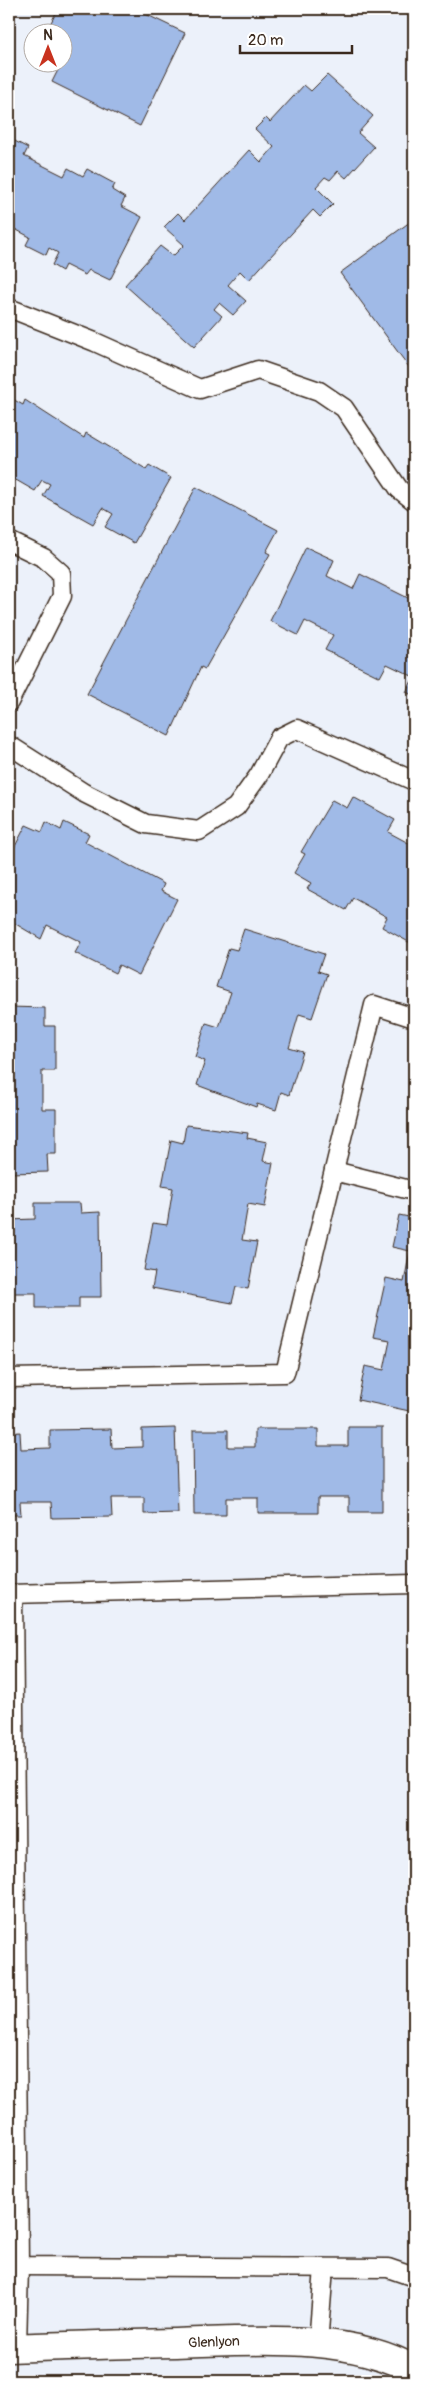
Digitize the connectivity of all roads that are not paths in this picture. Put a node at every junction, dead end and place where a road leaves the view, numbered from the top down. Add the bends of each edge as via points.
1 (9, 308) edge
2 (414, 502) edge
3 (9, 541) edge
4 (9, 702) edge
5 (9, 745) edge
6 (414, 781) edge
7 (414, 1018) edge
8 (334, 1171) junction
9 (414, 1191) edge
10 (9, 1378) edge
11 (414, 1584) edge
12 (11, 1594) edge
13 (14, 2267) edge
14 (324, 2268) junction
15 (414, 2277) edge
16 (318, 2344) junction
17 (13, 2348) edge
18 (414, 2370) edge

1 - 2 lane via 200,389 258,370 319,391 344,408 399,489
3 - 4 lane via 44,558 61,573 62,596
5 - 6 lane via 84,793 146,824 199,831 236,807 259,775 279,738 297,729
7 - 8 lane via 374,1005
8 - 9 lane
8 - 10 lane via 284,1373
11 - 12 lane
12 - 13 lane
13 - 14 lane
13 - 17 lane
14 - 15 lane via 388,2268
14 - 16 lane
16 - 17 street, Glenlyon via 278,2340
16 - 18 street, Glenlyon via 396,2359

